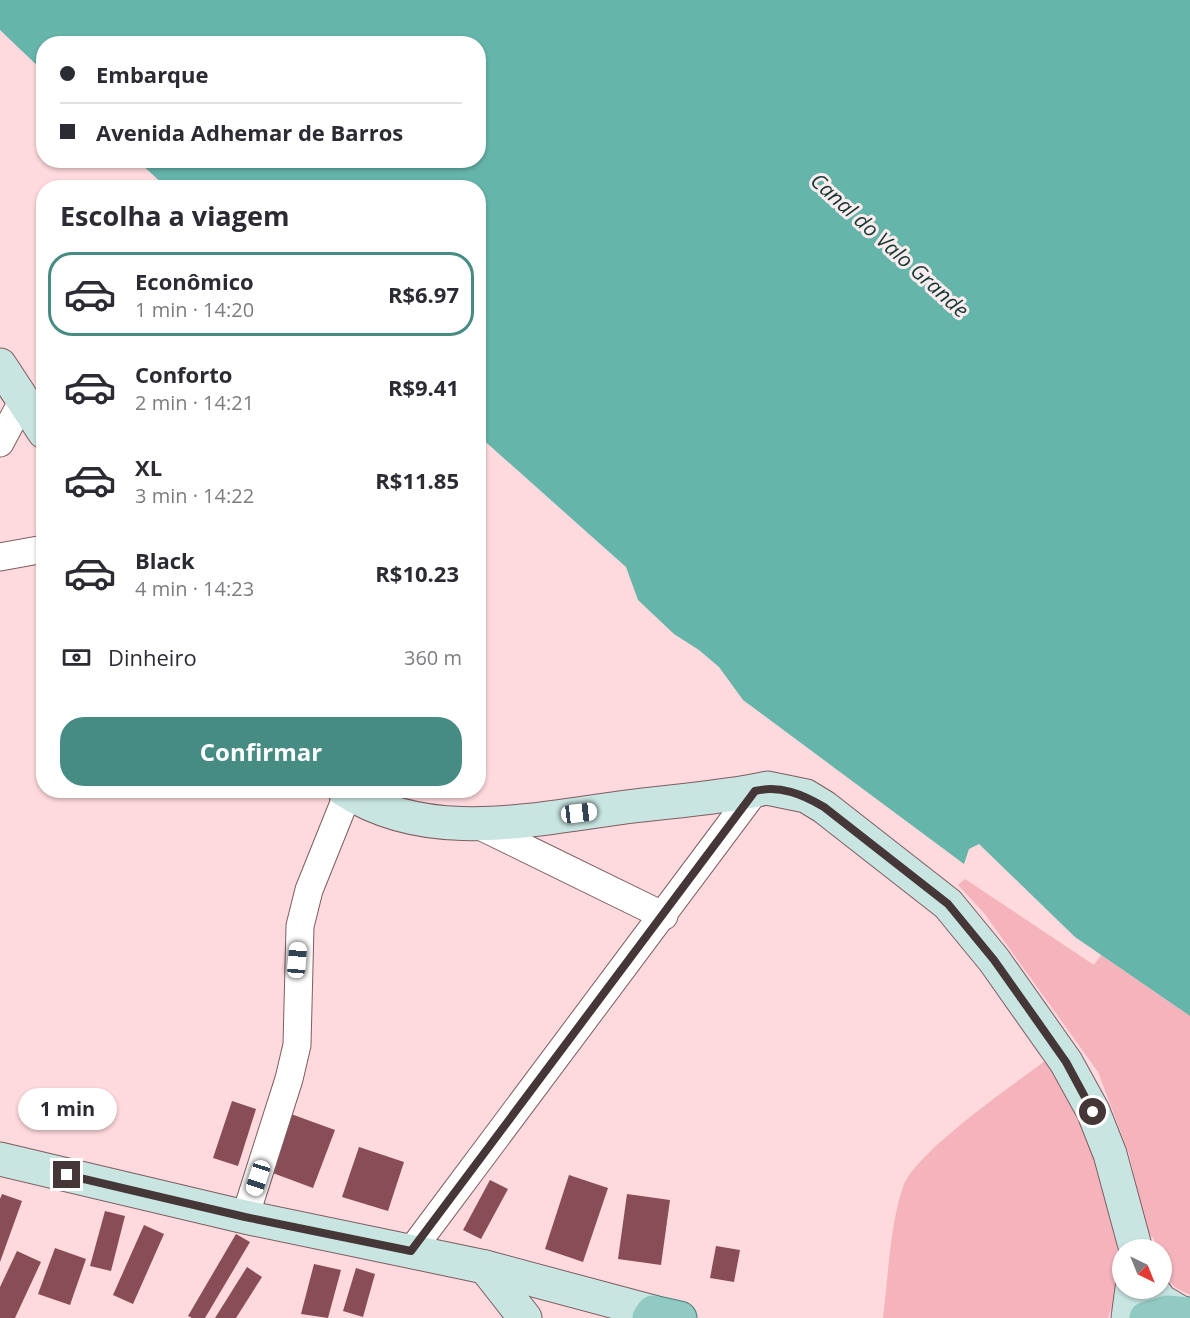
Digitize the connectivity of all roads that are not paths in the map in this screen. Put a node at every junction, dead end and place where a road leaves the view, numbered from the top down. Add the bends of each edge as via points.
1 (0, 365) edge
2 (24, 398) junction
3 (36, 418) edge
4 (0, 443) edge
5 (36, 550) edge
6 (0, 557) edge
7 (755, 791) junction
8 (344, 798) edge
9 (358, 798) edge
10 (478, 825) junction
11 (664, 916) junction
12 (0, 1159) edge
13 (245, 1217) junction
14 (1131, 1239) edge
15 (411, 1251) junction
16 (485, 1267) junction
17 (1131, 1299) edge
18 (1160, 1299) edge
19 (1184, 1313) edge
20 (661, 1316) edge
21 (525, 1318) edge
22 (1128, 1318) edge
23 (1146, 1318) edge

1 - 2 main road
2 - 3 main road
2 - 4 street
5 - 6 street
7 - 10 main road
7 - 11 street
7 - 14 main road via 767,788 806,796 948,904 994,960 1080,1086 1103,1133
8 - 13 street via 309,890 300,926 297,1045
9 - 10 main road via 408,817
10 - 11 street
11 - 15 street
12 - 13 main road
13 - 15 main road
15 - 16 main road
16 - 20 main road
16 - 21 main road
17 - 22 main road
18 - 19 main road
19 - 23 main road

